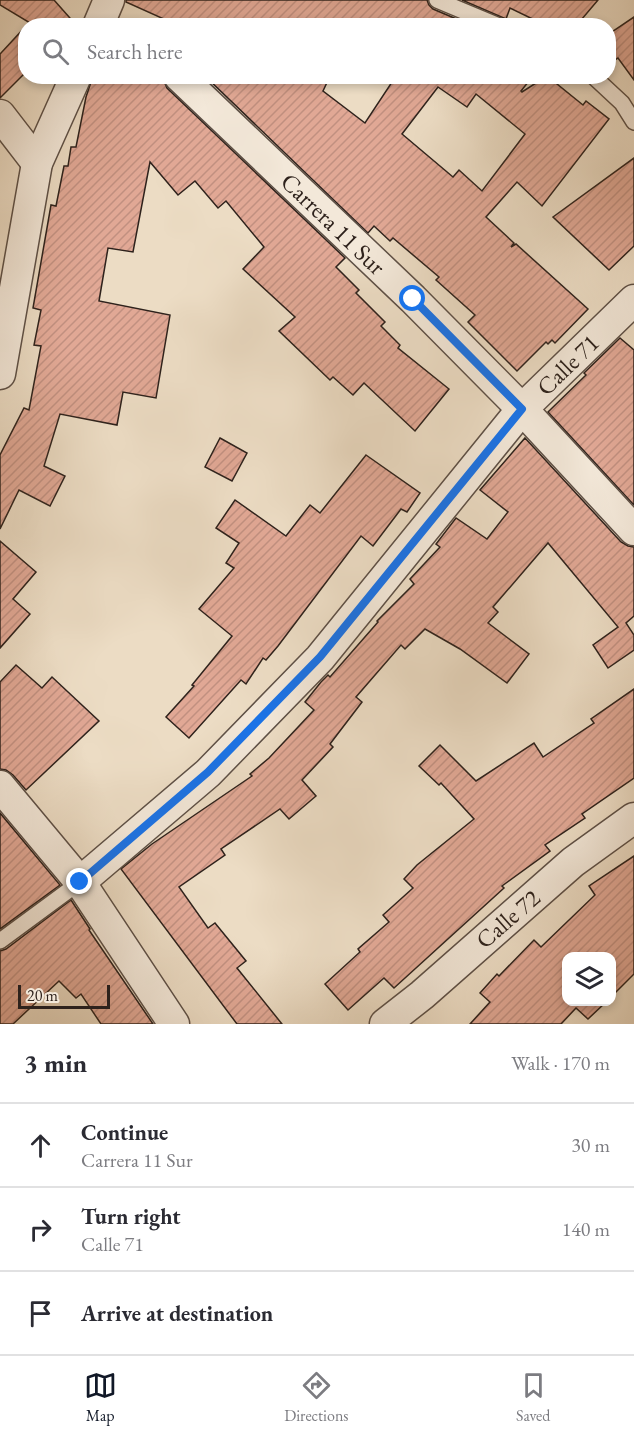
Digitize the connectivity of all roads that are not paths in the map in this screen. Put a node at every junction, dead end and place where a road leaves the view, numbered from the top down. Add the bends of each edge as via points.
1 (437, 0) edge
2 (480, 18) edge
3 (72, 84) edge
4 (186, 84) edge
5 (602, 84) edge
6 (0, 115) edge
7 (634, 122) edge
8 (37, 163) junction
9 (634, 300) edge
10 (0, 374) edge
11 (522, 409) junction
12 (634, 531) edge
13 (0, 786) edge
14 (634, 818) edge
15 (80, 882) junction
16 (0, 941) edge
17 (174, 1024) edge
18 (385, 1024) edge

1 - 2 lane
3 - 8 street
4 - 11 street, Carrera 11 Sur via 413,299
5 - 7 lane via 622,103
6 - 8 street
8 - 10 street
9 - 11 street, Calle 71
11 - 12 street, Carrera 11 Sur
11 - 15 street, Calle 71 via 320,657 208,772
13 - 15 street
14 - 18 street, Calle 72 via 573,862
15 - 16 lane, Calle 71
15 - 17 street

